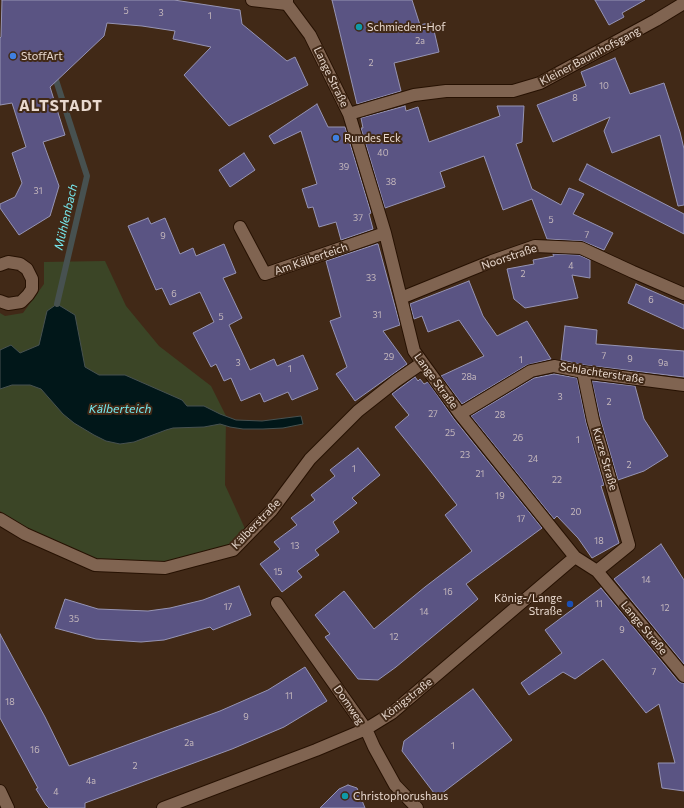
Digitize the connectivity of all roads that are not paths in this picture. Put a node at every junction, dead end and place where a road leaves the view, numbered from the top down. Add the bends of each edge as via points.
1 (252, 0) edge
2 (287, 2) edge
3 (684, 3) edge
4 (349, 114) junction
5 (240, 227) dead end
6 (385, 233) junction
7 (0, 266) edge
8 (684, 294) edge
9 (401, 298) junction
10 (0, 301) edge
11 (422, 362) junction
12 (583, 372) junction
13 (684, 385) edge
14 (460, 414) junction
15 (0, 519) edge
16 (575, 557) junction
17 (597, 571) junction
18 (277, 603) dead end
19 (684, 676) edge
20 (366, 729) junction
21 (0, 791) edge
22 (8, 808) edge
23 (163, 808) edge
24 (417, 808) edge

1 - 2 street
2 - 4 street, Lange Straße via 310,35
3 - 4 street, Kleiner Baumhofsgang via 540,83 513,91 446,91 414,95
4 - 6 street, Lange Straße
5 - 6 street, Am Kälberteich via 265,274
6 - 9 street, Lange Straße
7 - 10 street via 8,262 20,264 27,269 32,279 32,289 21,302 8,304
8 - 9 street, Noorstraße via 581,248 535,246
9 - 11 street, Lange Straße via 414,351
11 - 14 street, Lange Straße
11 - 15 street, Kälberstraße via 353,416 310,459 272,510 233,550 165,568 95,565 25,534
12 - 13 street, Schlachterstraße
12 - 14 street, Schlachterstraße via 554,366 531,371
12 - 17 street, Kurze Straße via 593,420 629,545
14 - 16 street, Lange Straße
16 - 17 street, Lange Straße
16 - 20 street, Königstraße via 392,713
17 - 19 street, Lange Straße
18 - 20 street, Domweg
20 - 23 street, Königstraße
20 - 24 street, Domweg via 395,785
21 - 22 street

